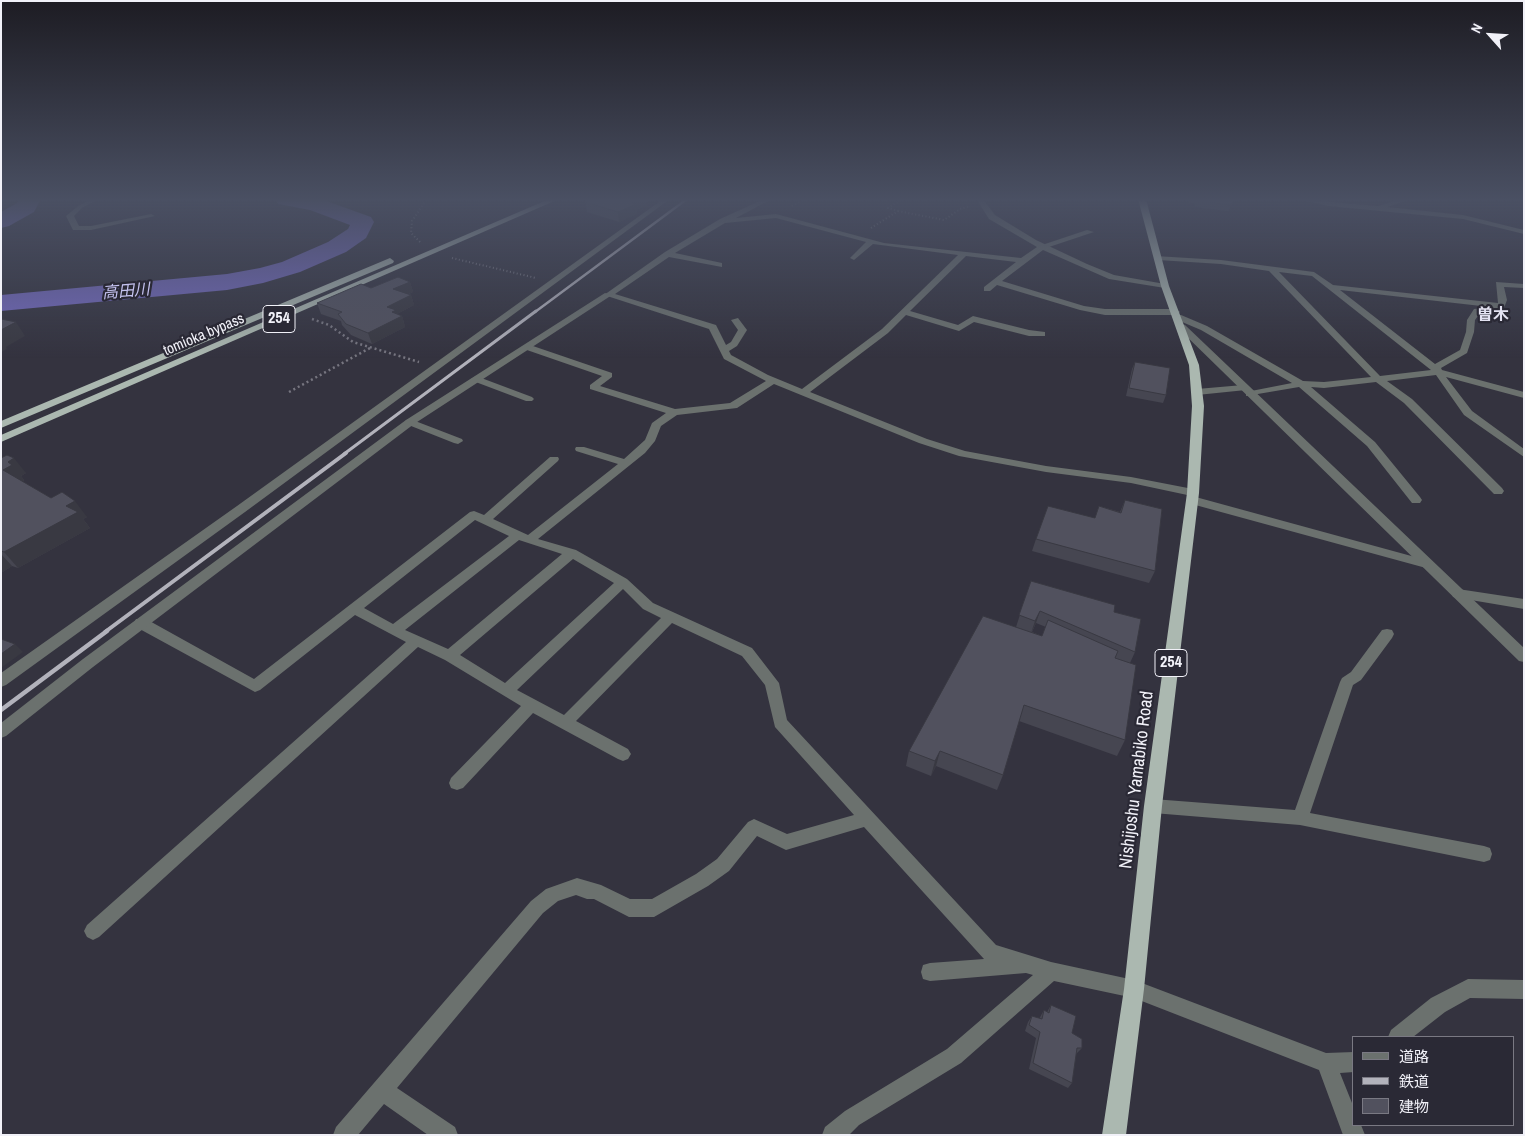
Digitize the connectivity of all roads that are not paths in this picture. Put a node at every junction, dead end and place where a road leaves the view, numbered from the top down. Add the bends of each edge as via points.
1 (411, 252) edge
2 (434, 252) edge
3 (594, 252) edge
4 (671, 252) edge
5 (860, 252) edge
6 (935, 252) edge
7 (1034, 252) edge
8 (1055, 252) edge
9 (1156, 252) edge
10 (668, 254) junction
11 (964, 255) junction
12 (854, 258) dead end
13 (1158, 258) junction
14 (1023, 260) junction
15 (719, 265) dead end
16 (1272, 269) junction
17 (997, 282) junction
18 (1165, 286) junction
19 (1524, 286) edge
20 (1331, 287) junction
21 (987, 289) dead end
22 (608, 296) junction
23 (1501, 306) junction
24 (905, 312) junction
25 (1178, 319) junction
26 (735, 320) dead end
27 (1042, 334) dead end
28 (527, 347) junction
29 (724, 350) junction
30 (1438, 371) junction
31 (1376, 378) junction
32 (476, 379) junction
33 (774, 380) junction
34 (1301, 384) junction
35 (1246, 391) junction
36 (804, 392) junction
37 (1197, 392) junction
38 (1524, 395) edge
39 (529, 399) dead end
40 (674, 412) junction
41 (410, 422) junction
42 (1, 425) edge
43 (1, 439) edge
44 (458, 441) dead end
45 (580, 449) dead end
46 (1524, 454) edge
47 (554, 459) dead end
48 (625, 463) junction
49 (1498, 491) dead end
50 (1192, 496) junction
51 (1416, 500) dead end
52 (485, 520) junction
53 (524, 537) junction
54 (572, 553) junction
55 (1426, 564) junction
56 (623, 582) junction
57 (1458, 594) junction
58 (1524, 604) edge
59 (354, 609) junction
60 (671, 616) junction
61 (141, 623) junction
62 (394, 631) junction
63 (1387, 634) dead end
64 (416, 642) junction
65 (450, 656) junction
66 (1524, 657) edge
67 (1, 681) edge
68 (506, 691) junction
69 (532, 705) junction
70 (565, 723) junction
71 (1, 732) edge
72 (623, 754) dead end
73 (458, 783) dead end
74 (1153, 806) junction
75 (868, 818) junction
76 (1300, 818) junction
77 (1484, 854) dead end
78 (93, 931) dead end
79 (1029, 964) junction
80 (1051, 971) junction
81 (930, 972) dead end
82 (1134, 988) junction
83 (1524, 990) edge
84 (1399, 1036) edge
85 (1352, 1062) edge
86 (1326, 1063) junction
87 (382, 1090) junction
88 (344, 1135) edge
89 (447, 1135) edge
90 (832, 1135) edge
91 (1114, 1135) edge
92 (1354, 1135) edge

1 - 42 highway, tomioka bypass / 254
2 - 43 highway, tomioka bypass / 254
3 - 67 street
4 - 10 street
5 - 12 street
6 - 11 street
7 - 14 street
8 - 18 street via 1112,277
9 - 13 highway, Nishijoshu Yamabiko Road / 254
10 - 15 street
10 - 22 street
11 - 14 street
11 - 24 street
13 - 16 street
13 - 18 highway, Nishijoshu Yamabiko Road / 254
14 - 17 street
16 - 20 street via 1314,274
16 - 31 street
17 - 21 street
17 - 25 street via 1083,308
18 - 25 highway, Nishijoshu Yamabiko Road / 254
19 - 23 street via 1499,284 1503,300
20 - 23 street
20 - 30 street
22 - 28 street
22 - 29 street via 714,327
23 - 30 street via 1477,311 1471,320 1464,351 1436,367
24 - 27 street via 959,328 973,319
24 - 36 street
25 - 34 street via 1204,328
25 - 35 street
25 - 37 highway, Nishijoshu Yamabiko Road / 254 via 1194,365
26 - 29 street via 743,330 734,344
28 - 32 street
28 - 40 street via 609,375 593,387
29 - 33 street via 727,357
30 - 31 street
30 - 38 street
30 - 46 street via 1468,413
31 - 34 street
31 - 49 street via 1408,401
32 - 39 street
32 - 41 street
33 - 36 street
33 - 40 street via 732,406
34 - 35 street
34 - 51 street via 1371,444
35 - 37 street
35 - 55 street
36 - 50 street via 963,454 1131,480
37 - 50 highway, Nishijoshu Yamabiko Road / 254
40 - 48 street via 656,425 650,441
41 - 44 street
41 - 61 street
45 - 48 street
47 - 52 street
48 - 53 street via 597,487
50 - 55 street
50 - 74 highway, Nishijoshu Yamabiko Road / 254
52 - 53 street
52 - 59 street via 474,515
53 - 54 street
53 - 62 street
54 - 56 street
54 - 65 street
55 - 57 street
56 - 60 street via 648,606
56 - 68 street
57 - 58 street
57 - 66 street
59 - 61 street via 255,686
59 - 62 street
60 - 70 street
60 - 75 street via 748,652 772,683 780,722
61 - 71 street
62 - 64 street
63 - 76 street via 1356,676 1347,682
64 - 65 street
64 - 78 street
65 - 68 street
68 - 69 street
69 - 70 street
69 - 73 street
70 - 72 street
74 - 76 street
74 - 82 highway, Nishijoshu Yamabiko Road / 254
75 - 79 street via 990,952
75 - 87 street via 786,842 754,827 723,865 654,908 629,908 577,886 552,895 537,907
76 - 77 street
79 - 80 street
79 - 81 street
80 - 82 street
80 - 90 street via 954,1056 852,1118
82 - 86 street
82 - 91 highway, Nishijoshu Yamabiko Road / 254
83 - 84 street via 1468,988 1438,1005
85 - 86 street
86 - 92 street
87 - 88 street
87 - 89 street

